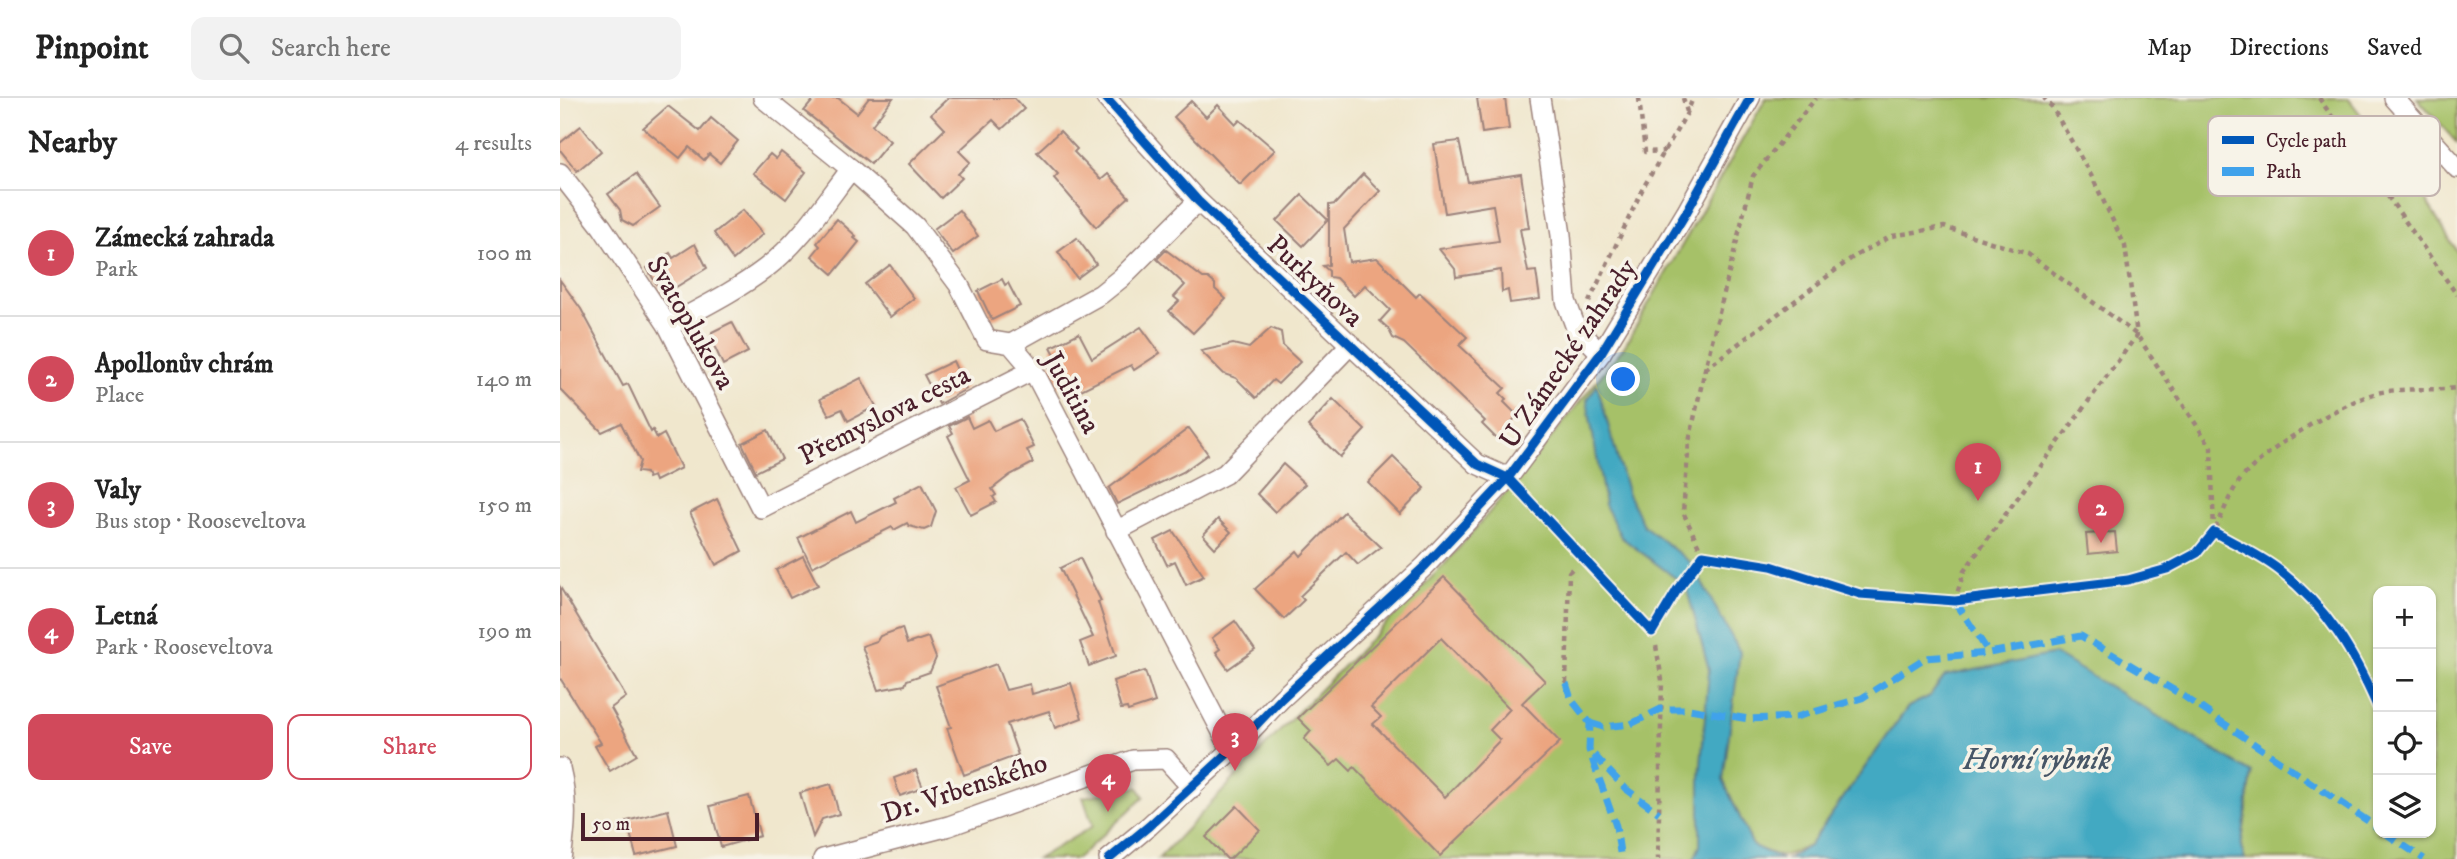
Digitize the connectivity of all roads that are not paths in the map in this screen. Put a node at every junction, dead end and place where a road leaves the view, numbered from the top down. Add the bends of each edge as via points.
1 (763, 98) edge
2 (1106, 98) edge
3 (1540, 98) edge
4 (1750, 98) edge
5 (2394, 98) edge
6 (2410, 116) edge
7 (2440, 149) edge
8 (2457, 168) edge
9 (850, 169) junction
10 (560, 173) edge
11 (1198, 201) junction
12 (668, 326) junction
13 (1011, 344) junction
14 (1351, 344) junction
15 (1601, 353) junction
16 (1033, 370) junction
17 (1508, 478) junction
18 (761, 508) joint
19 (1116, 531) junction
20 (1651, 632) road end
21 (1231, 749) junction
22 (560, 768) edge
23 (1192, 788) junction
24 (561, 859) edge
25 (823, 859) edge
26 (1109, 859) edge

1 - 9 street, Juditina
2 - 11 street, Purkyňova
3 - 15 street via 1561,234 1566,301 1576,328
4 - 15 street, U Zámecké zahrady
5 - 6 street
7 - 8 street
9 - 12 street via 797,240 767,267
9 - 13 street, Juditina via 915,226 959,285 987,340
10 - 12 street, Svatoplukova
11 - 13 street via 1101,295
11 - 14 street, Purkyňova
12 - 18 street, Svatoplukova
13 - 16 street, Juditina
14 - 17 street, Purkyňova via 1477,464
14 - 19 street via 1225,474
15 - 17 street, U Zámecké zahrady
16 - 18 street, Přemyslova cesta
16 - 19 street, Juditina
17 - 20 lane
17 - 21 street, U Zámecké zahrady via 1425,566
19 - 21 street, Juditina
21 - 23 street, U Zámecké zahrady
22 - 24 street via 567,820
23 - 25 street, Dr. Vrbenského via 1166,759 1133,760 949,826
23 - 26 street, U Zámecké zahrady

